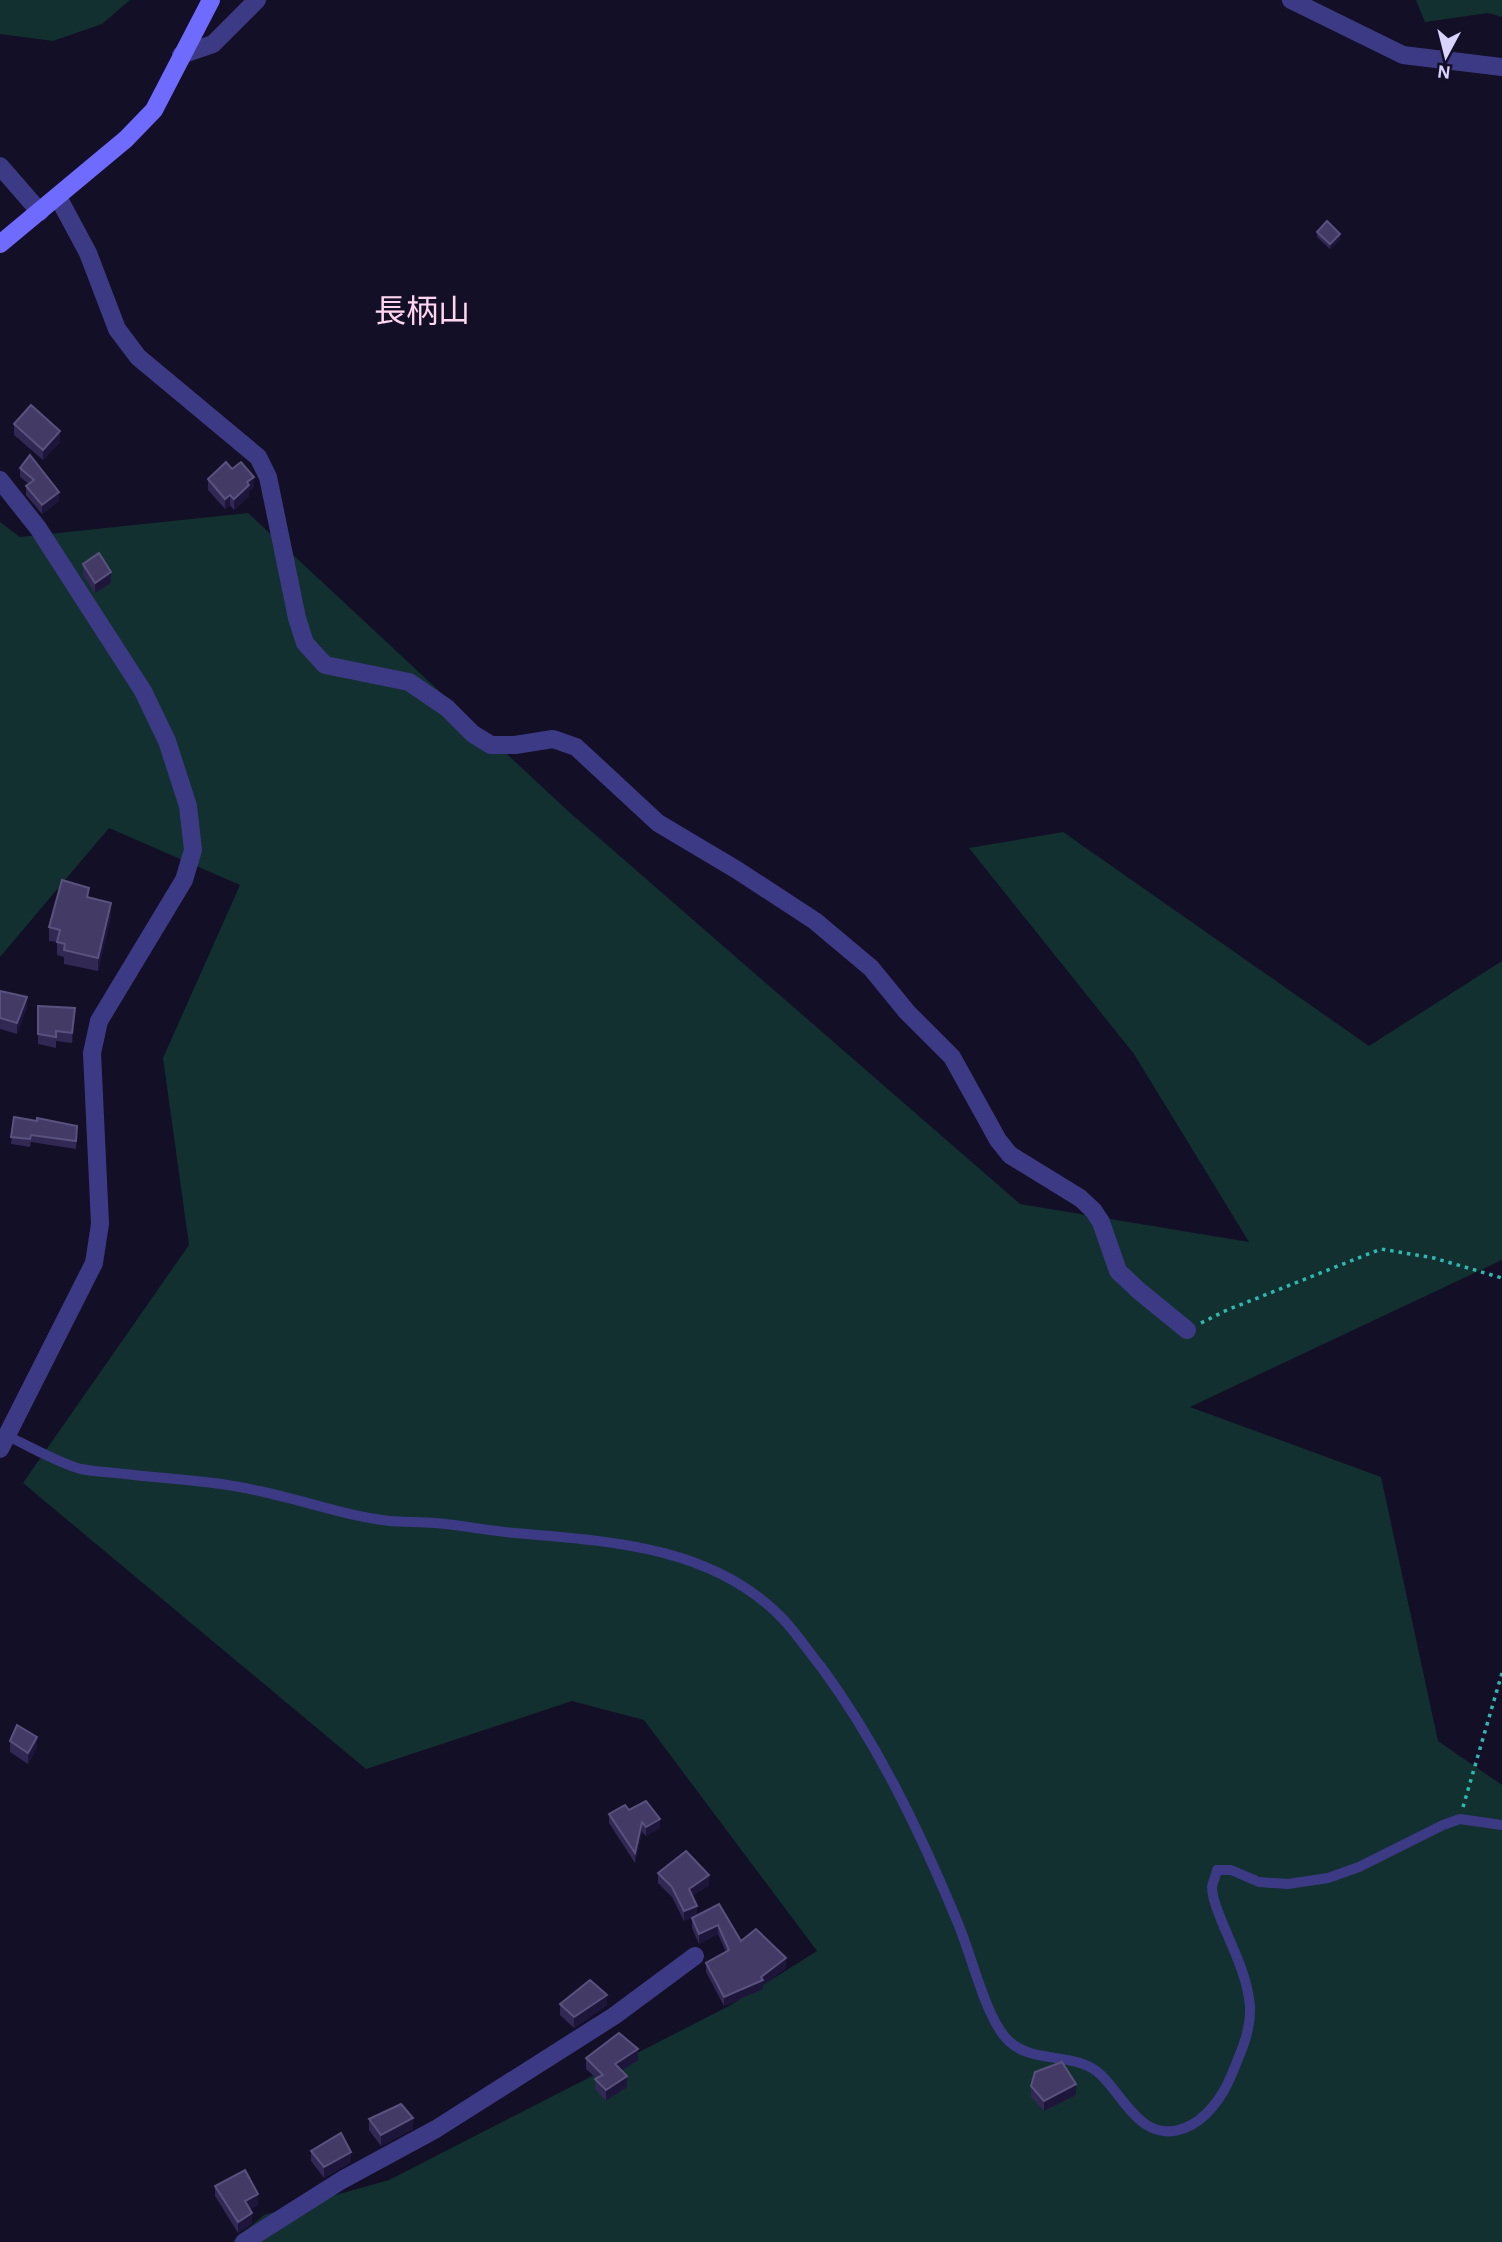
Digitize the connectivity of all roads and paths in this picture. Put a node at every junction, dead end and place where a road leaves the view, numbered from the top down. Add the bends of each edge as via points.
1 (211, 0) edge
2 (257, 0) edge
3 (1291, 0) edge
4 (181, 55) junction
5 (1502, 67) edge
6 (0, 166) edge
7 (58, 197) junction
8 (40, 212) junction
9 (0, 244) edge
10 (0, 480) edge
11 (1502, 1278) edge
12 (1187, 1330) joint
13 (3, 1443) edge
14 (1502, 1673) edge
15 (1460, 1819) junction
16 (1502, 1825) edge
17 (695, 1956) dead end
18 (244, 2242) edge

1 - 4 street
2 - 4 street via 213,44
3 - 5 street via 1403,55
4 - 7 street via 154,110
6 - 8 street
7 - 8 street
7 - 12 street via 88,253 117,329 138,357 258,457 268,477 305,643 325,665 409,682 491,745 553,739 576,747 658,823 815,921 871,968 952,1056 1010,1155 1093,1210 1118,1271
8 - 9 street
10 - 13 street via 38,528 143,691 167,741 188,806 193,850 184,880 99,1021 92,1053 100,1224 94,1263
11 - 12 path via 1434,1258 1381,1249
13 - 15 lane via 80,1468 257,1490 327,1510 390,1521 603,1540 665,1553 728,1578 782,1618 844,1698 921,1835 1002,2034 1016,2049 1085,2064 1099,2073 1140,2123 1156,2129 1184,2129 1202,2119 1227,2087 1247,2038 1250,2007 1245,1980 1216,1905 1212,1888 1217,1870 1231,1870 1259,1882 1288,1884 1328,1878
14 - 15 path
15 - 16 lane
17 - 18 street via 614,2016 436,2129 342,2180

